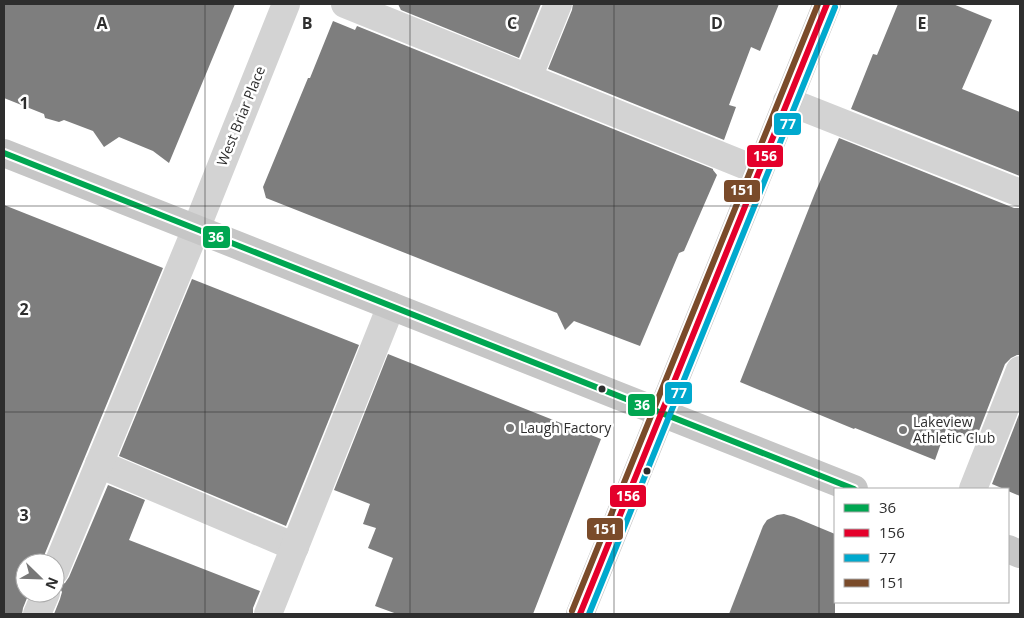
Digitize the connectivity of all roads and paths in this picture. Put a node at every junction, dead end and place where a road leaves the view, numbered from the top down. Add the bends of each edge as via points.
1 (286, 4) edge
2 (345, 4) edge
3 (558, 4) edge
4 (827, 4) edge
5 (528, 78) junction
6 (787, 101) junction
7 (4, 153) edge
8 (759, 171) junction
9 (1020, 193) edge
10 (196, 229) junction
11 (391, 306) junction
12 (1020, 370) edge
13 (661, 414) junction
14 (99, 464) junction
15 (851, 488) edge
16 (973, 488) edge
17 (295, 547) junction
18 (63, 553) edge
19 (268, 614) edge
20 (580, 614) edge

1 - 10 street, West Briar Place
2 - 5 street
3 - 5 street
4 - 6 main road
5 - 8 street
6 - 8 main road
6 - 9 street
7 - 10 main road
8 - 13 main road
10 - 11 main road
10 - 14 street, West Briar Place
11 - 13 main road
11 - 17 street
12 - 16 street
13 - 15 main road
13 - 20 main road
14 - 17 street
14 - 18 street, West Briar Place
17 - 19 street

